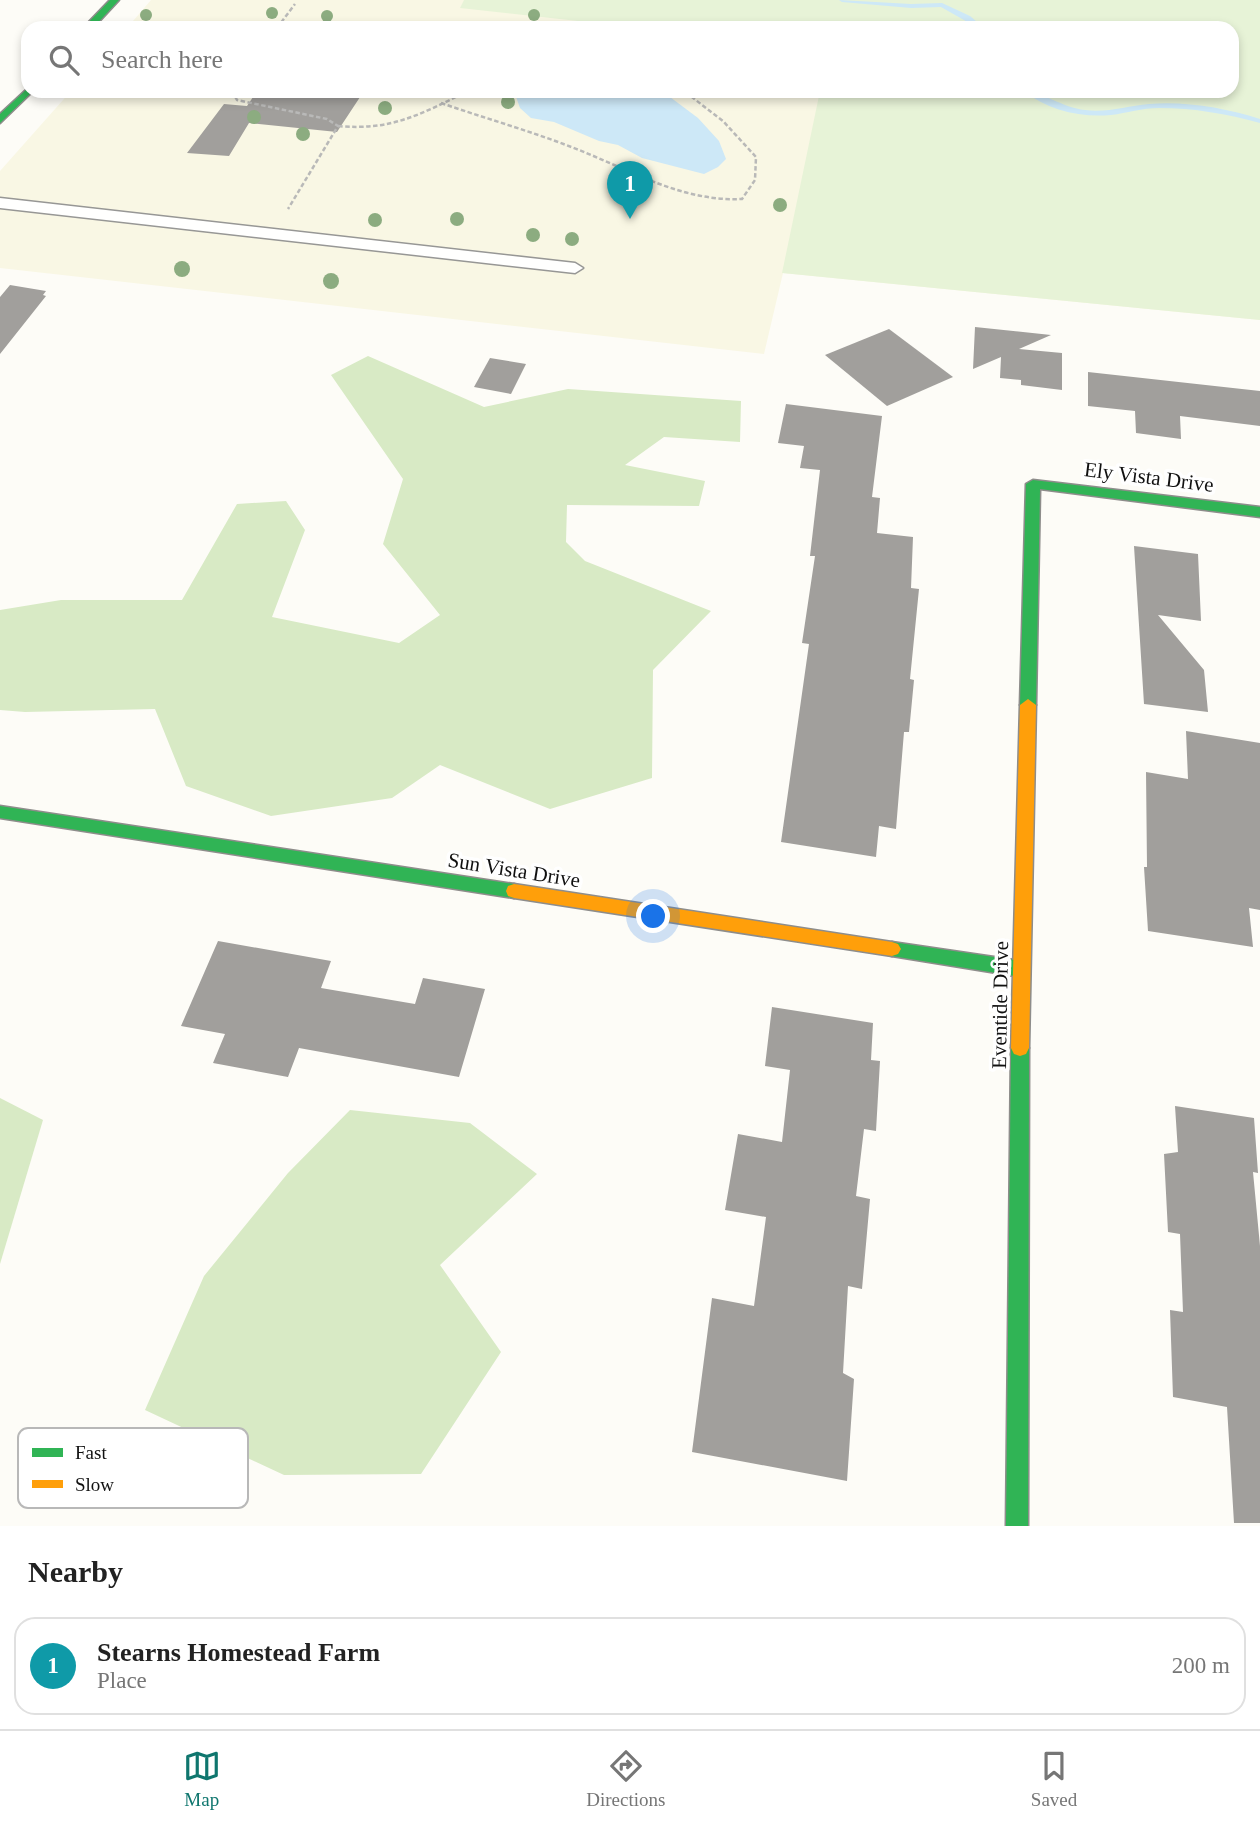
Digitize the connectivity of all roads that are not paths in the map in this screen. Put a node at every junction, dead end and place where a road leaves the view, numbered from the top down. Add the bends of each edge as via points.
1 (115, 0) edge
2 (95, 21) edge
3 (21, 98) edge
4 (0, 120) edge
5 (0, 204) edge
6 (575, 268) dead end
7 (1033, 484) joint
8 (1260, 512) edge
9 (0, 812) edge
10 (1021, 969) junction
11 (1017, 1526) edge

1 - 2 street
3 - 4 street
5 - 6 lane
7 - 8 street, Ely Vista Drive
7 - 10 street, Eventide Drive
9 - 10 street, Sun Vista Drive
10 - 11 street, Eventide Drive

